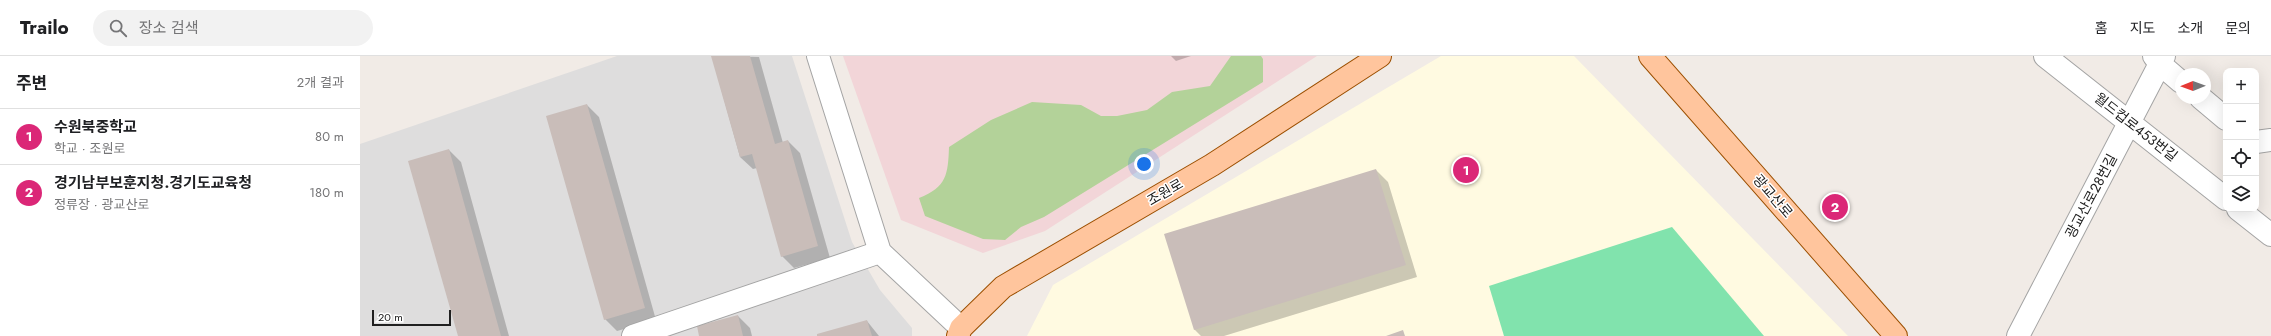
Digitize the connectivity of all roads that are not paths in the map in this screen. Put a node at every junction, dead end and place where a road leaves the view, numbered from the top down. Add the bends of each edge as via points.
1 (818, 56) edge
2 (1380, 56) edge
3 (1650, 56) edge
4 (2045, 56) edge
5 (2159, 59) edge
6 (2175, 76) edge
7 (2207, 104) edge
8 (2223, 117) edge
9 (2130, 122) junction
10 (2271, 140) edge
11 (2259, 142) edge
12 (2223, 197) edge
13 (2242, 212) edge
14 (2271, 235) edge
15 (880, 252) junction
16 (960, 332) edge
17 (633, 336) edge
18 (1896, 336) edge
19 (2018, 336) edge

1 - 15 street
2 - 16 main road, 조원로 via 1212,165 1003,287
3 - 18 main road, 광교산로
4 - 9 street, 월드컵로453번길
5 - 6 street
5 - 9 street, 광교산로28번길
7 - 8 street
9 - 12 street, 월드컵로453번길
9 - 19 street, 광교산로28번길
10 - 11 street
13 - 14 street
15 - 16 street
15 - 17 street

